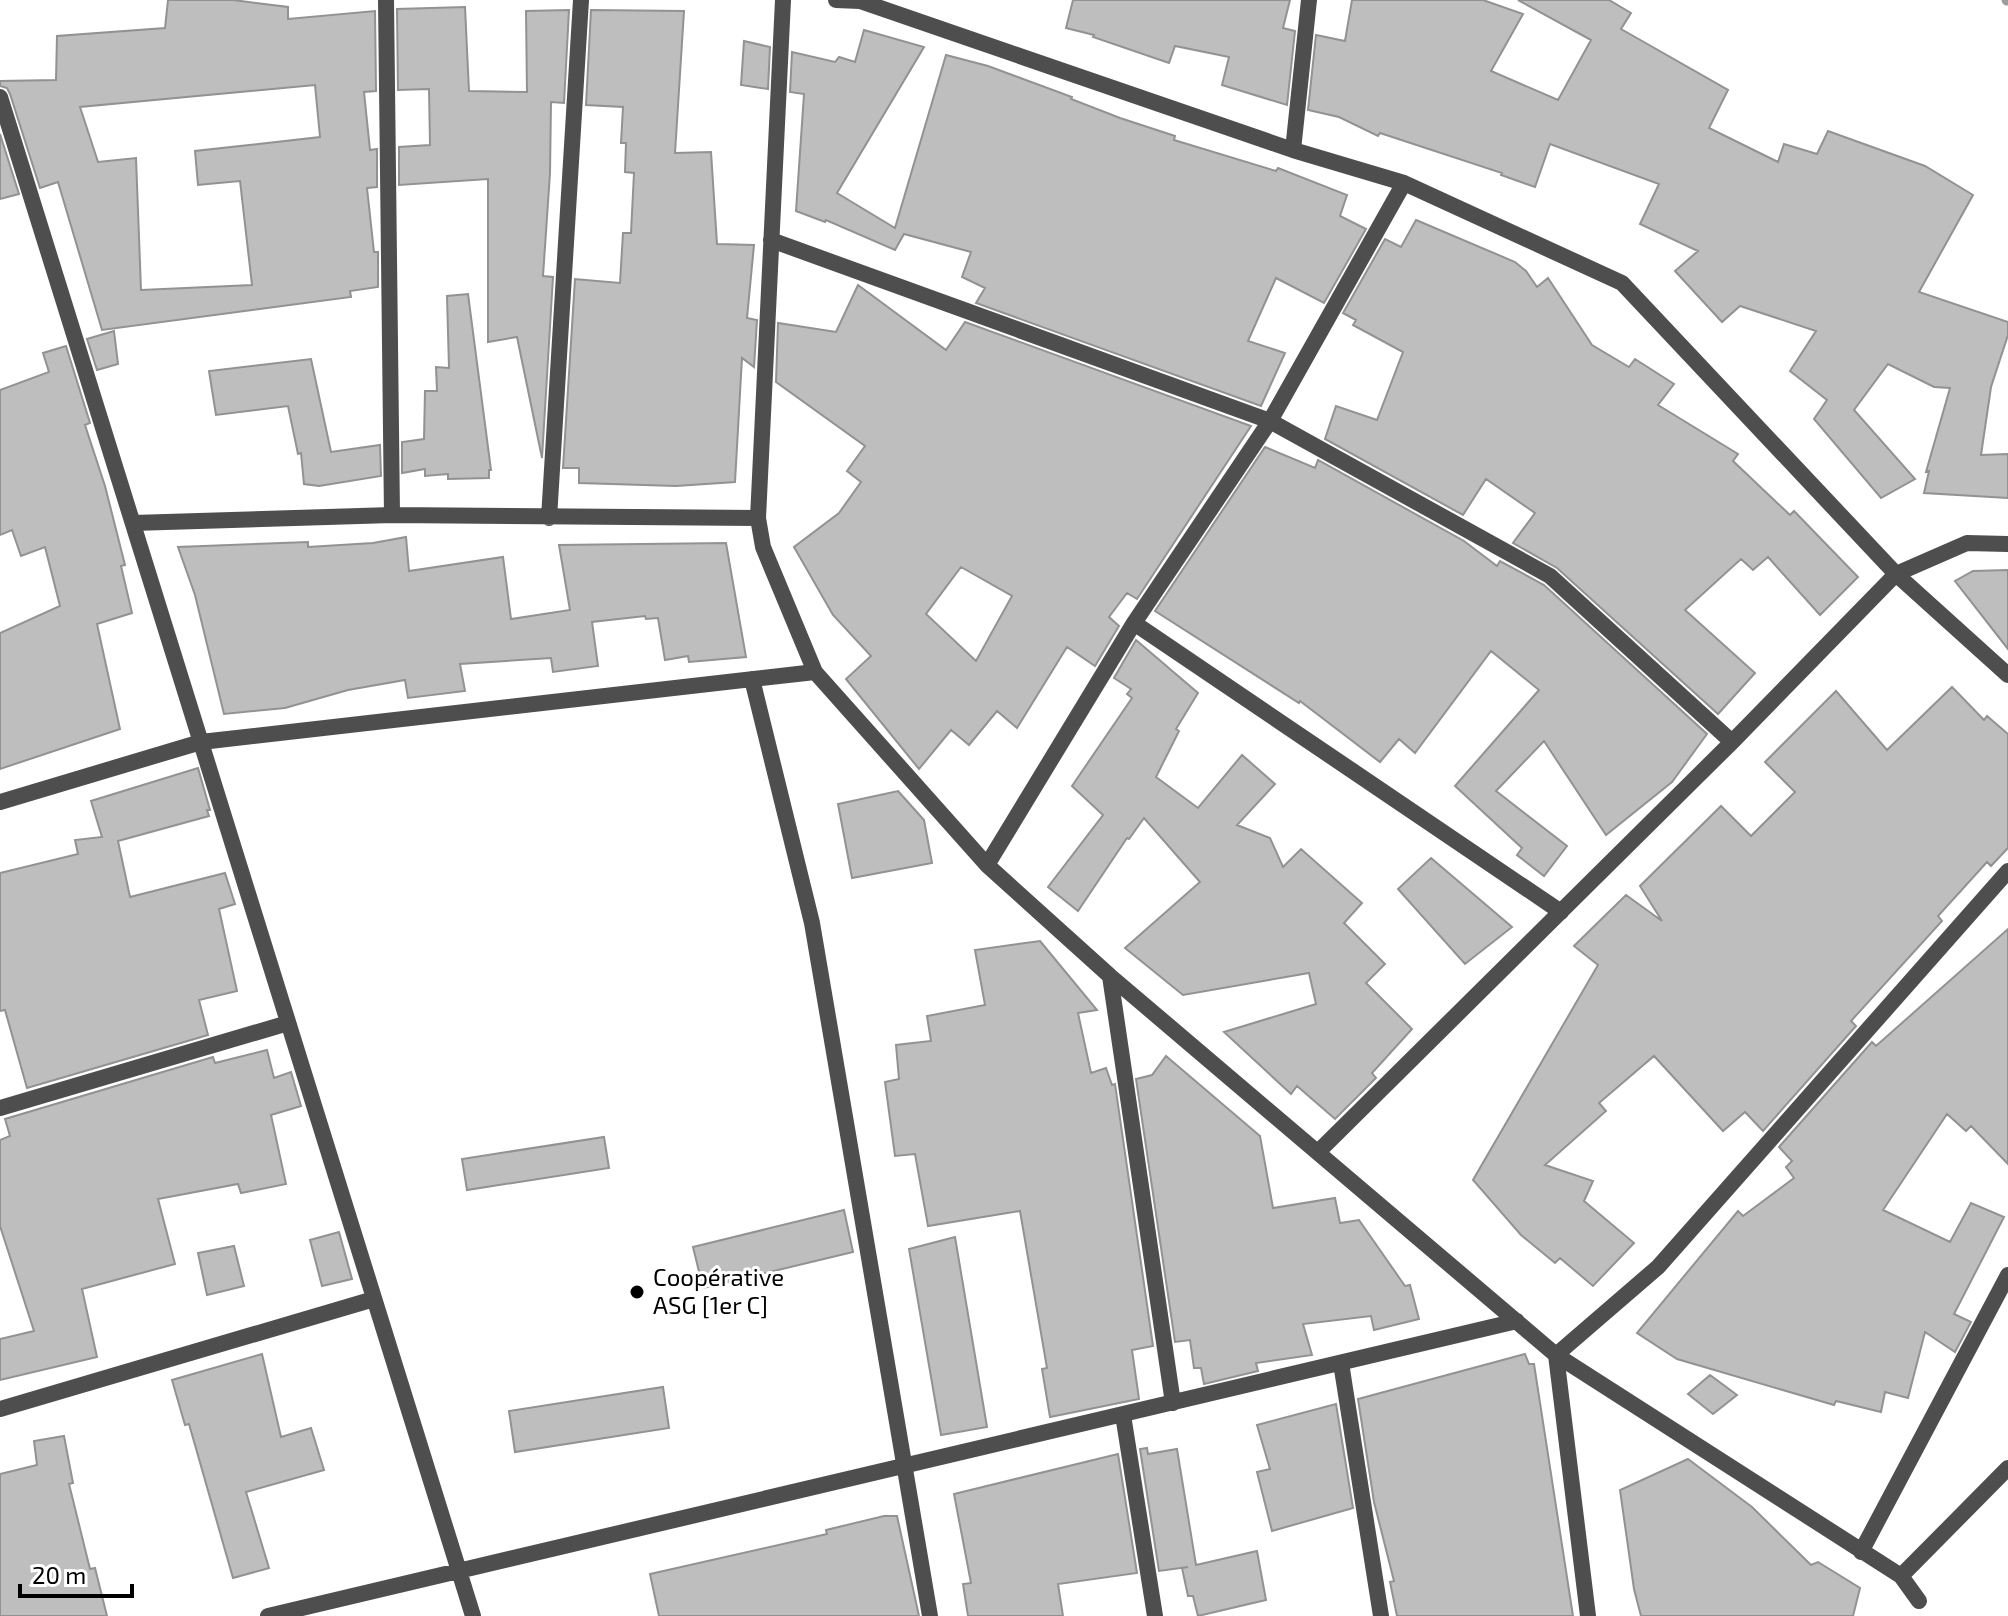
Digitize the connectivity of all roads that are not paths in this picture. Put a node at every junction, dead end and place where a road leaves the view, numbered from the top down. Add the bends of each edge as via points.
1 (386, 0) edge
2 (581, 0) edge
3 (783, 0) edge
4 (836, 0) edge
5 (1309, 0) edge
6 (0, 97) edge
7 (1293, 150) junction
8 (1404, 183) junction
9 (771, 240) junction
10 (1270, 421) junction
11 (392, 515) junction
12 (549, 518) junction
13 (758, 518) junction
14 (133, 523) junction
15 (2008, 544) edge
16 (1896, 574) junction
17 (1134, 623) junction
18 (815, 672) junction
19 (2008, 675) edge
20 (752, 679) junction
21 (201, 742) junction
22 (1732, 742) junction
23 (0, 802) edge
24 (987, 865) junction
25 (2008, 871) edge
26 (1561, 912) junction
27 (1110, 976) junction
28 (288, 1023) junction
29 (0, 1108) edge
30 (1318, 1152) junction
31 (2008, 1275) edge
32 (374, 1299) junction
33 (1517, 1321) junction
34 (1556, 1355) junction
35 (1341, 1363) junction
36 (1173, 1403) junction
37 (0, 1409) edge
38 (1123, 1415) junction
39 (907, 1466) junction
40 (2008, 1468) edge
41 (1861, 1552) junction
42 (459, 1572) junction
43 (1901, 1576) junction
44 (1919, 1601) dead end
45 (268, 1616) edge
46 (473, 1616) edge
47 (930, 1616) edge
48 (1155, 1616) edge
49 (1381, 1616) edge
50 (1588, 1616) edge

1 - 11 street
2 - 12 street
3 - 9 street
4 - 7 street via 860,1
5 - 7 street
6 - 14 street
7 - 8 street
8 - 10 street
8 - 16 street via 1622,283
9 - 10 street
9 - 13 street
10 - 17 street
10 - 22 street via 1550,576
11 - 12 street
11 - 14 street
12 - 13 street
13 - 18 street via 763,547
14 - 21 street
15 - 16 street via 1967,543
16 - 19 street
16 - 22 street
17 - 24 street
17 - 26 street
18 - 20 street
18 - 24 street
20 - 21 street
20 - 39 street via 812,923
21 - 23 street
21 - 28 street
22 - 26 street
24 - 27 street
25 - 34 street via 1658,1267
26 - 30 street
27 - 30 street
27 - 36 street
28 - 29 street
28 - 32 street
30 - 33 street
31 - 41 street
32 - 37 street
32 - 42 street
33 - 34 street
33 - 35 street
34 - 41 street
34 - 50 street
35 - 36 street
35 - 49 street
36 - 38 street
38 - 39 street
38 - 48 street
39 - 42 street
39 - 47 street
40 - 43 street
41 - 43 street
42 - 45 street
42 - 46 street
43 - 44 street

